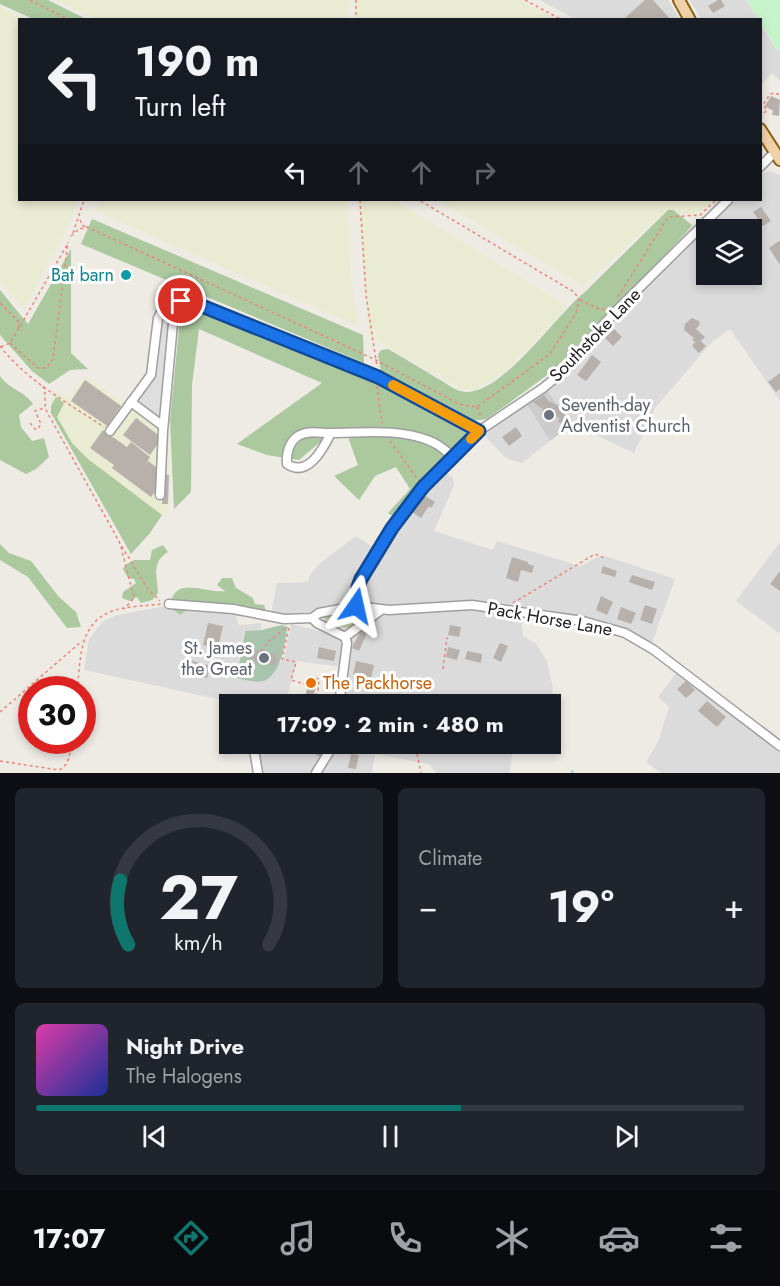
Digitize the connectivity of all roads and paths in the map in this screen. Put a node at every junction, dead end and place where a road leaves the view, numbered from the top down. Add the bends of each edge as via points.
1 (30, 0) edge
2 (356, 0) edge
3 (525, 0) edge
4 (679, 0) edge
5 (66, 18) edge
6 (356, 18) edge
7 (558, 18) edge
8 (689, 18) edge
9 (780, 95) edge
10 (764, 113) dead end
11 (762, 131) edge
12 (777, 150) edge
13 (762, 165) edge
14 (84, 201) edge
15 (360, 201) edge
16 (420, 201) edge
17 (715, 201) edge
18 (727, 201) edge
19 (79, 217) junction
20 (87, 227) junction
21 (71, 236) junction
22 (68, 242) junction
23 (579, 299) junction
24 (616, 300) dead end
25 (175, 302) junction
26 (0, 303) edge
27 (602, 317) dead end
28 (19, 329) junction
29 (10, 343) junction
30 (0, 346) edge
31 (563, 359) dead end
32 (376, 360) junction
33 (378, 377) junction
34 (542, 378) dead end
35 (43, 386) junction
36 (131, 402) junction
37 (477, 406) junction
38 (45, 408) junction
39 (30, 423) dead end
40 (163, 426) junction
41 (477, 430) junction
42 (110, 431) joint
43 (331, 433) junction
44 (385, 433) junction
45 (453, 457) junction
46 (419, 481) dead end
47 (160, 495) dead end
48 (121, 545) junction
49 (604, 558) dead end
50 (169, 603) junction
51 (356, 606) junction
52 (504, 608) junction
53 (124, 610) junction
54 (381, 610) junction
55 (312, 618) junction
56 (447, 636) dead end
57 (345, 637) junction
58 (83, 641) junction
59 (261, 651) dead end
60 (443, 669) dead end
61 (79, 676) edge
62 (316, 694) edge
63 (340, 694) edge
64 (0, 712) edge
65 (780, 746) edge
66 (68, 754) edge
67 (255, 754) edge
68 (328, 754) edge
69 (416, 754) edge
70 (0, 761) edge
71 (65, 767) junction
72 (65, 773) edge
73 (258, 773) edge
74 (316, 773) edge
75 (421, 773) edge

1 - 5 path
2 - 6 path
3 - 7 path
4 - 8 main road
9 - 10 path via 770,94 763,105
11 - 12 main road
12 - 13 street
14 - 19 path
15 - 32 path via 366,295
16 - 23 path via 574,292
17 - 24 path via 699,215 668,217
18 - 41 street, Southstoke Lane via 615,312 560,374
19 - 20 path
19 - 21 path
20 - 21 path
20 - 32 path
21 - 22 path
22 - 28 path
22 - 29 path via 53,359 46,368 39,368
23 - 27 path via 601,310 610,309
23 - 37 path via 576,314 550,354
25 - 33 street via 187,300
25 - 36 street via 164,307 158,318 151,375
25 - 40 street
26 - 28 path via 19,322
28 - 29 path
29 - 30 path
30 - 35 path
31 - 34 path
32 - 33 path
32 - 37 path via 459,404
33 - 41 street
33 - 44 path
35 - 38 path
35 - 42 path
36 - 40 street
36 - 42 street
37 - 41 path via 483,419
38 - 39 path via 35,411 38,429
38 - 48 path
40 - 47 street
41 - 45 street, Southstoke Lane
43 - 43 street via 306,433 295,438 287,464 296,468 306,466
43 - 44 street
44 - 45 street via 430,441
44 - 46 path
45 - 51 street, Southstoke Lane via 423,487 392,528 361,579
48 - 50 path via 153,595
48 - 53 path via 134,597
49 - 52 path via 595,554
50 - 53 path
50 - 55 street, Pack Horse Lane via 284,619
51 - 54 street, Pack Horse Lane
51 - 55 street, Pack Horse Lane
52 - 54 street, Pack Horse Lane via 451,605
52 - 65 street, Pack Horse Lane via 583,621 625,633 654,650
53 - 58 path via 111,611 97,619
54 - 57 street
55 - 57 street
56 - 60 path
57 - 63 street
58 - 61 path
58 - 64 path
59 - 62 path via 290,625 282,659 296,662 291,680 307,685 310,677 319,679
66 - 71 path
67 - 73 street
68 - 74 street
69 - 75 path
70 - 71 path via 59,770
71 - 72 path

